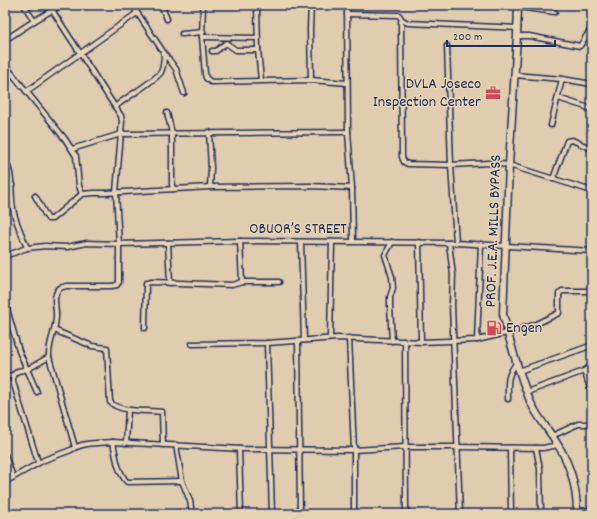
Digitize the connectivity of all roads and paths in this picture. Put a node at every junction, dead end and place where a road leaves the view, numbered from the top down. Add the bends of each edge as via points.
1 (24, 5) edge
2 (62, 5) edge
3 (132, 5) edge
4 (161, 5) edge
5 (203, 5) edge
6 (257, 5) edge
7 (311, 5) edge
8 (347, 5) edge
9 (518, 6) edge
10 (537, 7) edge
11 (52, 10) junction
12 (555, 12) dead end
13 (137, 13) junction
14 (347, 14) junction
15 (167, 19) dead end
16 (402, 20) junction
17 (34, 21) junction
18 (592, 27) edge
19 (518, 28) junction
20 (182, 34) dead end
21 (203, 35) junction
22 (517, 36) junction
23 (258, 38) junction
24 (5, 40) edge
25 (447, 46) dead end
26 (258, 50) junction
27 (212, 51) dead end
28 (164, 53) junction
29 (80, 54) junction
30 (5, 65) edge
31 (514, 75) junction
32 (184, 76) dead end
33 (179, 78) junction
34 (562, 79) junction
35 (262, 80) junction
36 (312, 80) junction
37 (347, 84) junction
38 (592, 84) edge
39 (27, 91) junction
40 (184, 93) dead end
41 (558, 98) junction
42 (115, 107) junction
43 (592, 109) edge
44 (168, 113) dead end
45 (551, 125) dead end
46 (209, 132) junction
47 (348, 132) junction
48 (172, 133) junction
49 (121, 134) junction
50 (72, 148) junction
51 (592, 149) edge
52 (5, 160) edge
53 (451, 165) junction
54 (509, 165) junction
55 (553, 178) junction
56 (12, 185) junction
57 (210, 187) junction
58 (352, 188) junction
59 (5, 189) edge
60 (173, 189) junction
61 (592, 191) edge
62 (116, 192) junction
63 (82, 194) junction
64 (35, 196) dead end
65 (240, 241) junction
66 (301, 242) junction
67 (332, 242) junction
68 (353, 242) junction
69 (392, 242) junction
70 (419, 242) junction
71 (168, 243) junction
72 (449, 243) junction
73 (456, 243) junction
74 (119, 244) junction
75 (481, 244) junction
76 (506, 246) junction
77 (27, 248) junction
78 (592, 251) edge
79 (5, 256) edge
80 (242, 282) junction
81 (279, 282) dead end
82 (170, 283) junction
83 (592, 291) edge
84 (5, 302) edge
85 (145, 328) dead end
86 (54, 330) junction
87 (507, 333) junction
88 (330, 338) junction
89 (349, 338) junction
90 (304, 340) junction
91 (454, 340) junction
92 (477, 340) junction
93 (392, 341) junction
94 (405, 341) junction
95 (298, 342) junction
96 (421, 342) junction
97 (267, 343) junction
98 (192, 344) dead end
99 (592, 347) edge
100 (48, 357) junction
101 (517, 362) junction
102 (592, 365) edge
103 (28, 369) junction
104 (584, 370) junction
105 (520, 371) junction
106 (13, 375) junction
107 (5, 376) edge
108 (37, 392) dead end
109 (528, 392) junction
110 (592, 393) edge
111 (508, 400) dead end
112 (128, 410) junction
113 (592, 424) edge
114 (552, 436) junction
115 (113, 442) junction
116 (126, 443) junction
117 (163, 445) junction
118 (176, 445) junction
119 (558, 445) junction
120 (75, 447) junction
121 (405, 447) junction
122 (457, 447) junction
123 (510, 448) junction
124 (536, 448) junction
125 (239, 449) junction
126 (271, 449) junction
127 (300, 449) junction
128 (354, 450) junction
129 (5, 454) edge
130 (38, 462) junction
131 (13, 477) junction
132 (182, 481) junction
133 (5, 482) edge
134 (592, 510) edge
135 (577, 513) edge
136 (192, 514) edge
137 (241, 514) edge
138 (272, 514) edge
139 (300, 514) edge
140 (354, 514) edge
141 (406, 514) edge
142 (460, 514) edge
143 (511, 514) edge
144 (541, 514) edge

1 - 17 street
2 - 11 street
3 - 13 street
4 - 15 street
5 - 21 street
6 - 23 street
7 - 36 street
8 - 14 street
9 - 10 street
9 - 19 street, PROF. J.E.A. MILLS BYPASS
10 - 12 street
11 - 17 street
11 - 29 street
13 - 28 street
13 - 29 street
14 - 16 street via 399,15
14 - 37 street
16 - 19 street
16 - 53 street via 404,162
17 - 24 street
18 - 22 street via 580,46
19 - 22 street, PROF. J.E.A. MILLS BYPASS
20 - 21 street
21 - 23 street
21 - 35 street via 206,78 212,82
22 - 31 street, PROF. J.E.A. MILLS BYPASS
23 - 26 street
25 - 53 street
26 - 27 street via 236,50 226,44
26 - 35 street
28 - 33 street via 176,69
28 - 42 street via 161,72
29 - 39 street
29 - 42 street
30 - 39 street
31 - 34 street
31 - 54 street, PROF. J.E.A. MILLS BYPASS
32 - 33 street
33 - 40 street
34 - 38 street
34 - 41 street
35 - 36 street
36 - 37 street
37 - 47 street
39 - 50 street
41 - 43 street
41 - 45 street
42 - 49 street via 121,116
44 - 48 street
46 - 47 street
46 - 48 street
46 - 57 street
47 - 58 street
48 - 49 street
48 - 60 street
49 - 50 street
49 - 62 street
50 - 63 street via 76,156
51 - 55 street via 572,140 567,141
52 - 56 street
53 - 54 street
53 - 73 street
54 - 55 street
54 - 76 street, PROF. J.E.A. MILLS BYPASS
55 - 61 street
56 - 59 street
56 - 77 street via 14,213
57 - 58 street
57 - 60 street
58 - 68 street
60 - 62 street
62 - 63 street
62 - 74 street
63 - 64 street via 52,219 48,219
65 - 66 street, OBUOR’S STREET
65 - 71 street, OBUOR’S STREET
65 - 80 street
66 - 67 street, OBUOR’S STREET
66 - 90 street
67 - 68 street, OBUOR’S STREET
67 - 88 street
68 - 69 street, OBUOR’S STREET
69 - 70 street, OBUOR’S STREET
69 - 93 street via 385,255 393,288 390,297
70 - 72 street, OBUOR’S STREET
70 - 96 street
71 - 74 street, OBUOR’S STREET
71 - 82 street
72 - 73 street, OBUOR’S STREET
72 - 91 street via 453,275
73 - 75 street, OBUOR’S STREET
74 - 77 street, OBUOR’S STREET via 87,243
74 - 86 street via 119,282 112,286 80,285 60,288 55,295
75 - 76 street, OBUOR’S STREET
75 - 92 street
76 - 78 street, OBUOR’S STREET
76 - 87 street, PROF. J.E.A. MILLS BYPASS via 503,314
77 - 79 street, OBUOR’S STREET
80 - 81 street
80 - 82 street via 232,285
82 - 85 street via 146,283
83 - 87 street via 562,291 559,294 559,312 536,324
84 - 103 street via 19,351
86 - 100 street
86 - 112 street via 92,346 107,348 110,402 114,406
87 - 92 street
87 - 101 street, PROF. J.E.A. MILLS BYPASS
88 - 89 street
88 - 90 street
89 - 93 street
89 - 128 street
90 - 95 street
91 - 92 street
91 - 96 street
91 - 122 street
93 - 94 street
94 - 96 street
94 - 121 street
95 - 97 street
95 - 127 street
97 - 98 street
97 - 126 street
99 - 105 street
100 - 103 street
100 - 120 street
101 - 105 street, PROF. J.E.A. MILLS BYPASS
101 - 111 street via 508,380
102 - 104 street
103 - 106 street
103 - 108 street
104 - 109 street
104 - 110 street
105 - 109 street, PROF. J.E.A. MILLS BYPASS
106 - 107 street
106 - 130 street via 12,382
109 - 114 street, PROF. J.E.A. MILLS BYPASS via 536,412
112 - 116 street
112 - 117 street via 162,412
113 - 114 street via 578,424
114 - 119 street, PROF. J.E.A. MILLS BYPASS
115 - 116 street
115 - 120 street
115 - 132 street via 118,467 127,482
116 - 117 street
117 - 118 street
118 - 125 street
118 - 132 street
119 - 124 street
119 - 135 street, PROF. J.E.A. MILLS BYPASS via 574,483
120 - 130 street
121 - 122 street
121 - 128 street
121 - 141 street
122 - 123 street
122 - 142 street
123 - 124 street
123 - 143 street
124 - 144 street via 540,469
125 - 126 street
125 - 137 street
126 - 127 street
126 - 138 street
127 - 128 street
127 - 139 street
128 - 140 street
129 - 131 street
130 - 131 street
131 - 133 street
132 - 136 street
134 - 135 street

